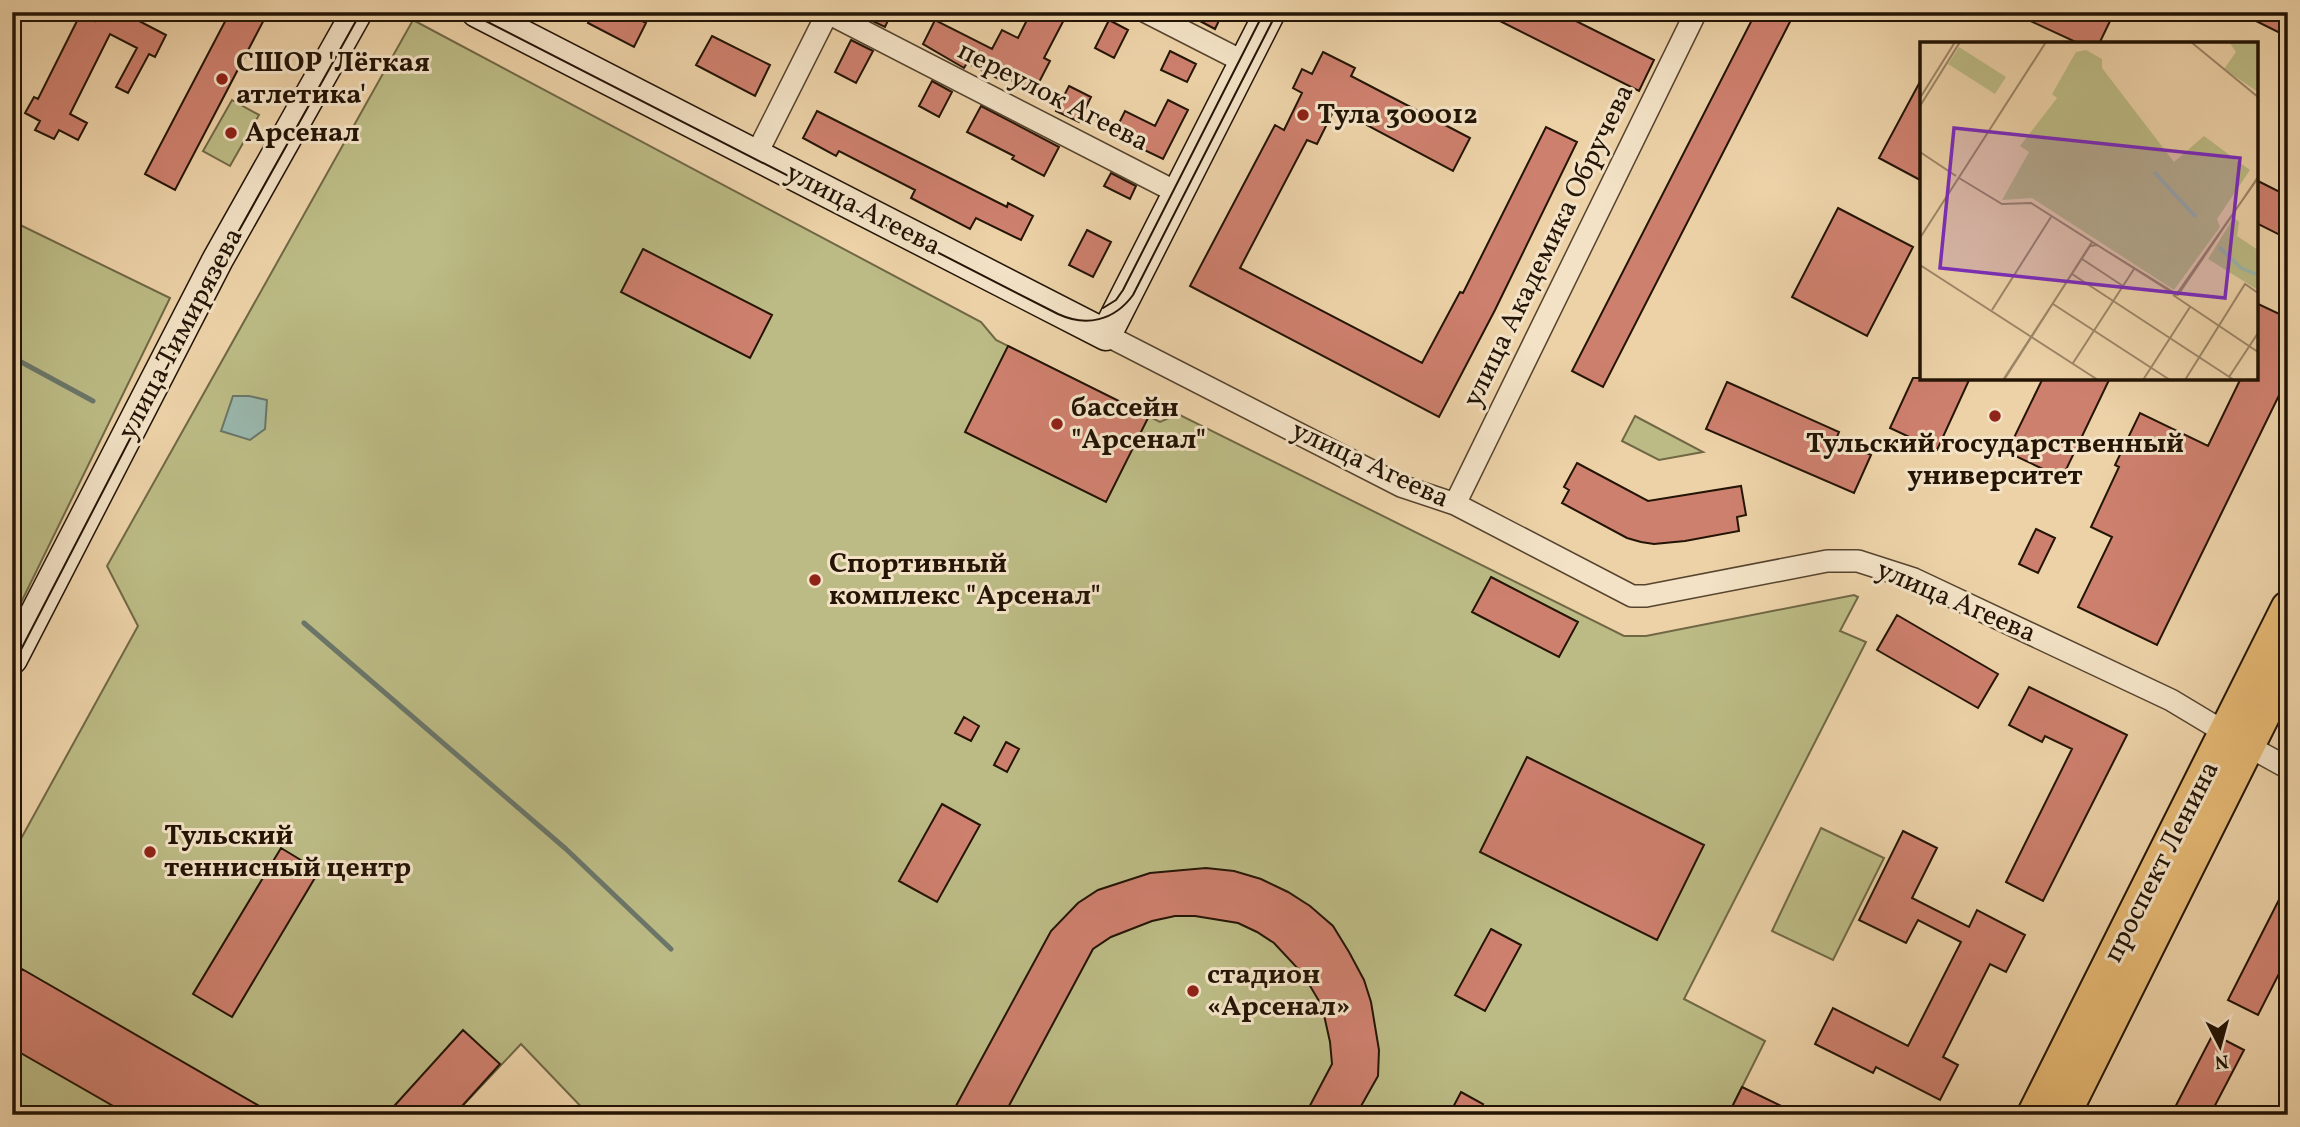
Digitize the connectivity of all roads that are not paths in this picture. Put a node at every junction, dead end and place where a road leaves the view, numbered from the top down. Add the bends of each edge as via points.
1 (357, 12) edge
2 (477, 12) edge
3 (828, 12) edge
4 (1146, 12) edge
5 (1270, 12) edge
6 (1696, 12) edge
7 (1244, 62) junction
8 (756, 155) junction
9 (1178, 194) junction
10 (1107, 335) junction
11 (1455, 504) junction
12 (2288, 608) edge
13 (12, 659) edge
14 (2288, 665) edge
15 (2237, 740) junction
16 (2288, 768) edge
17 (2034, 1115) edge
18 (2063, 1115) edge

1 - 13 street, улица Тимирязева via 219,259
2 - 8 street, улица Агеева
3 - 8 street
3 - 9 street, переулок Агеева
4 - 7 street
5 - 7 street
6 - 11 street, улица Академика Обручева
7 - 9 street
8 - 10 street, улица Агеева
9 - 10 street
10 - 11 street, улица Агеева via 1401,486
11 - 15 street, улица Агеева via 1632,596 1827,561 1858,561 1914,579 2171,700
12 - 15 main road, проспект Ленина
14 - 15 main road, проспект Ленина
15 - 16 street, улица Агеева
15 - 17 main road, проспект Ленина
15 - 18 main road, проспект Ленина

